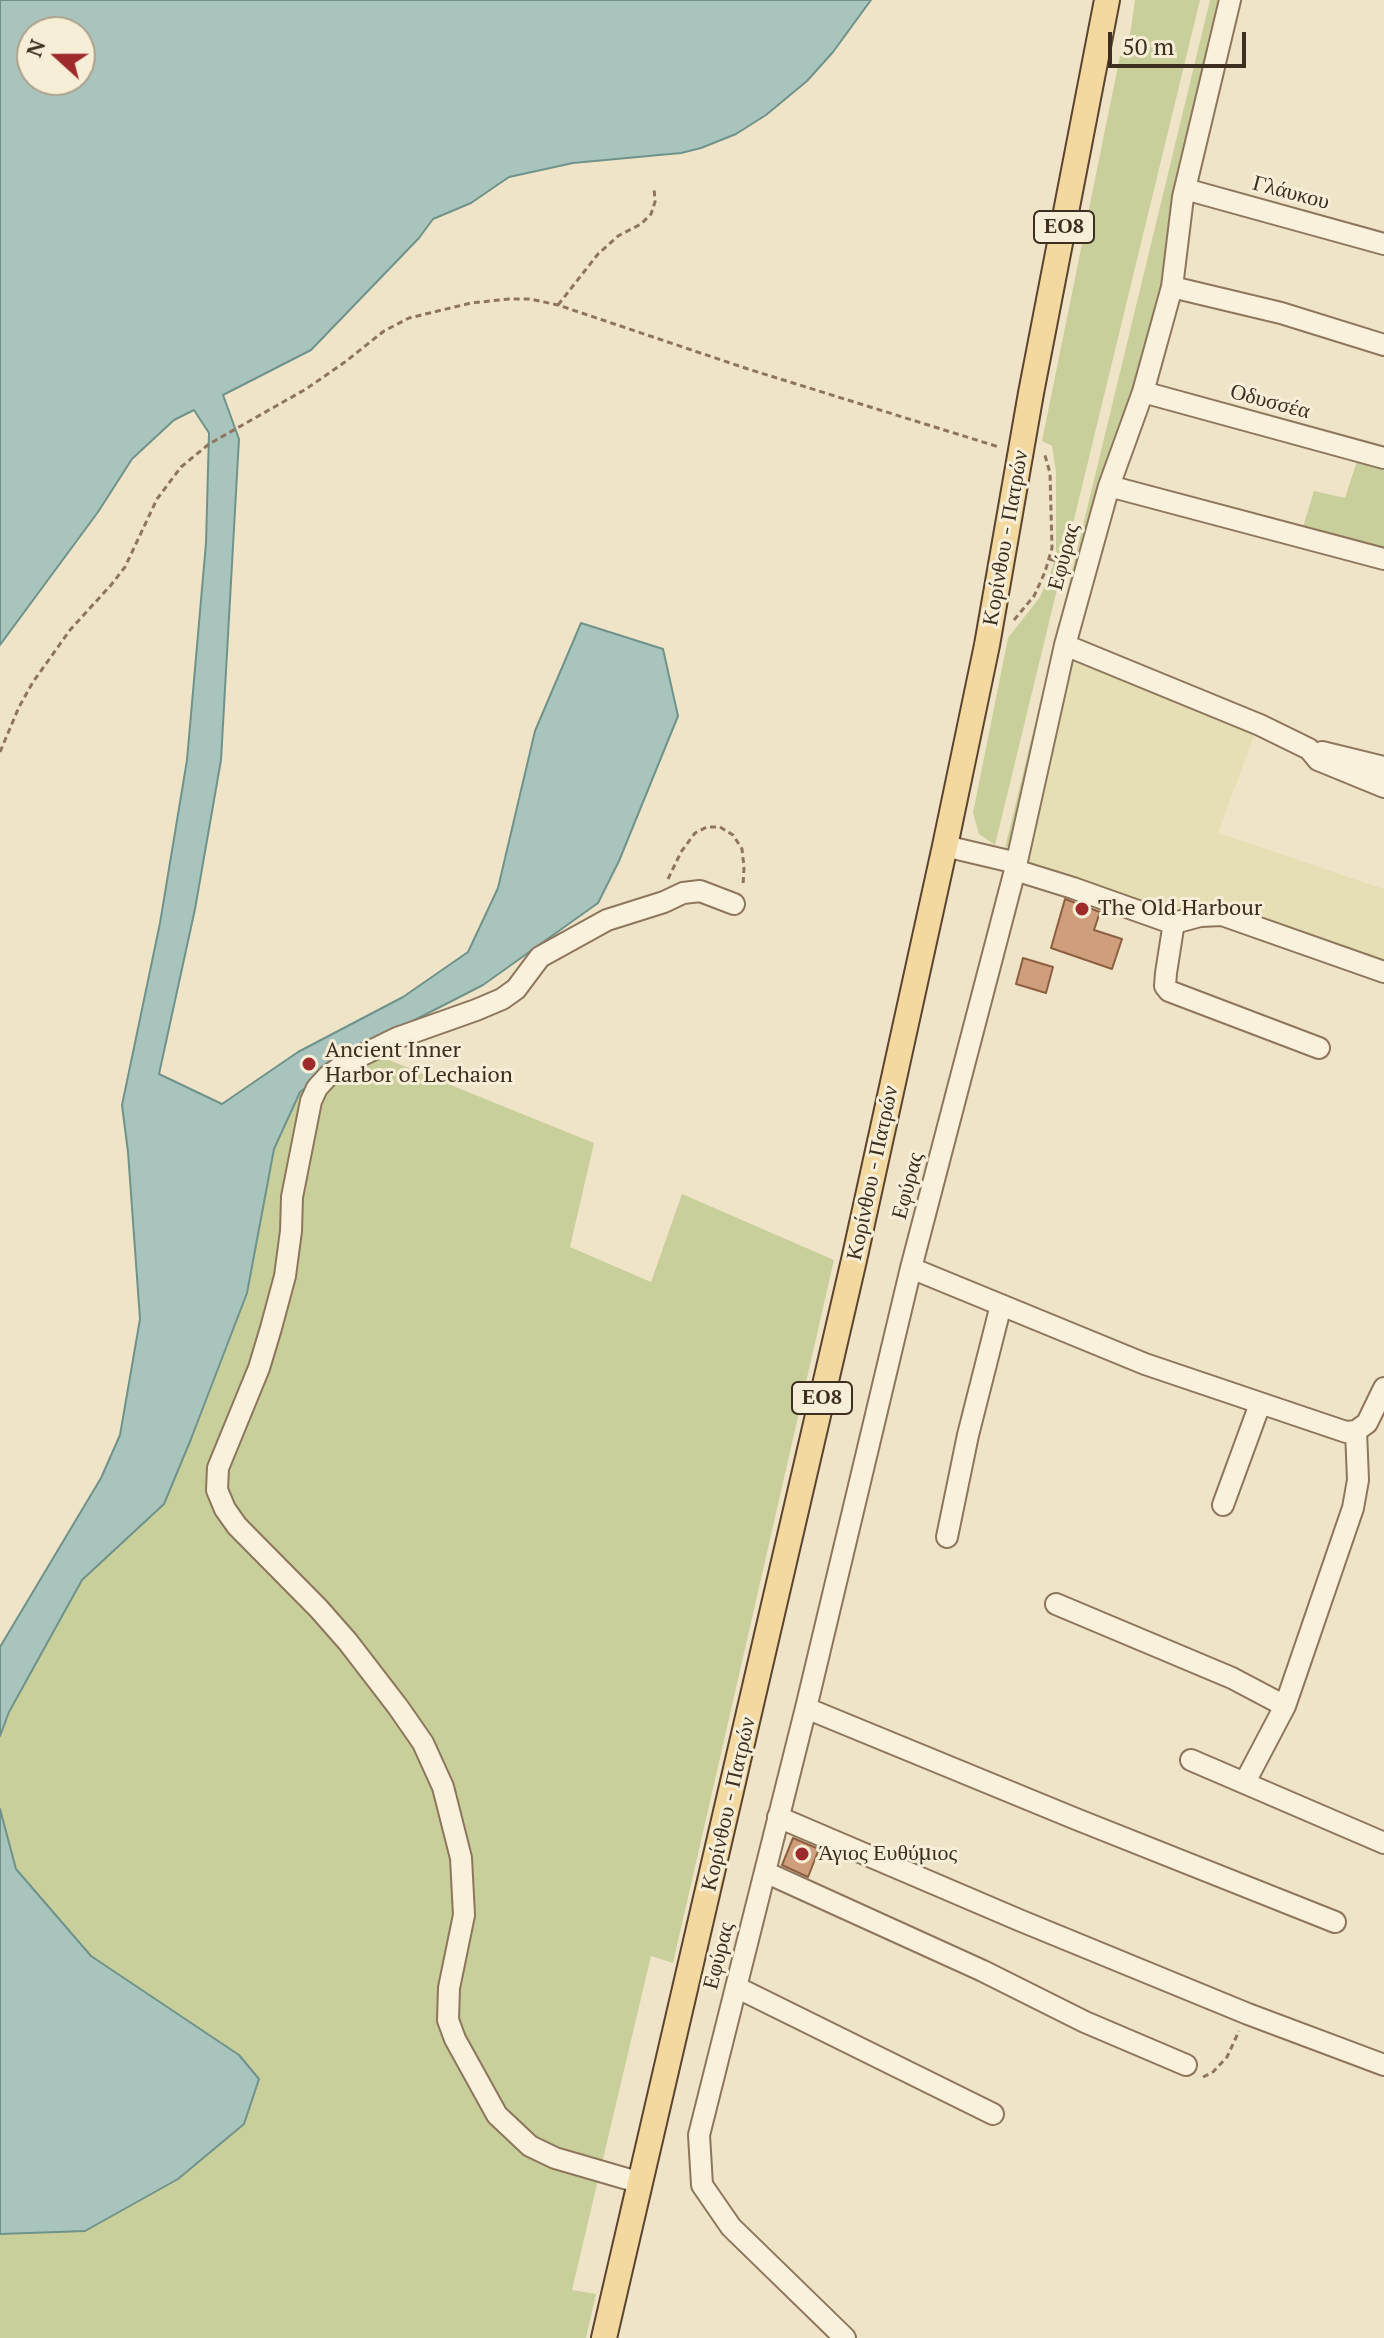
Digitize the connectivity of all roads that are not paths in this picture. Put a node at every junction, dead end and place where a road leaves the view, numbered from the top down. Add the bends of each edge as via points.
1 (1107, 0) edge
2 (1230, 0) edge
3 (1185, 189) junction
4 (1384, 244) edge
5 (1172, 287) junction
6 (1384, 345) edge
7 (1143, 392) junction
8 (1384, 458) edge
9 (1109, 486) junction
10 (1384, 559) edge
11 (1065, 645) junction
12 (1309, 749) junction
13 (1384, 767) edge
14 (1384, 787) edge
15 (945, 846) junction
16 (1016, 867) junction
17 (734, 904) road end
18 (1174, 922) junction
19 (1384, 972) edge
20 (1319, 1048) dead end
21 (911, 1268) junction
22 (1001, 1305) junction
23 (1384, 1388) edge
24 (1260, 1404) junction
25 (1356, 1431) junction
26 (1223, 1505) dead end
27 (947, 1537) dead end
28 (1056, 1604) dead end
29 (1285, 1706) junction
30 (806, 1708) junction
31 (1191, 1760) dead end
32 (1245, 1782) junction
33 (778, 1817) junction
34 (1384, 1843) edge
35 (765, 1872) junction
36 (1335, 1922) dead end
37 (736, 1987) junction
38 (1186, 2065) road end
39 (1384, 2065) edge
40 (993, 2114) dead end
41 (641, 2183) junction
42 (604, 2338) edge
43 (845, 2338) edge

1 - 15 main road, Κορίνθου - Πατρών / ΕΟ8
2 - 3 street, Εφύρας
3 - 4 street, Γλάυκου
3 - 5 street, Εφύρας
5 - 6 street
5 - 7 street, Εφύρας
7 - 8 street, Οδυσσέα
7 - 9 street, Εφύρας
9 - 10 street
9 - 11 street, Εφύρας
11 - 12 street
11 - 16 street, Εφύρας
12 - 13 street
12 - 14 street via 1318,760
15 - 16 street
15 - 41 main road, Κορίνθου - Πατρών / ΕΟ8
16 - 18 street
16 - 21 street, Εφύρας
17 - 41 street via 700,891 683,893 607,920 540,957 502,999 397,1038 346,1063 317,1088 292,1197 285,1276 259,1368 218,1468 217,1490 231,1518 348,1642 415,1731 443,1787 461,1858 464,1915 448,2020 497,2115 530,2146 577,2166
18 - 19 street via 1222,915
18 - 20 street via 1165,986 1169,991
21 - 22 street
21 - 30 street, Εφύρας
22 - 24 street
22 - 27 street
23 - 25 street via 1367,1423
24 - 25 street
24 - 26 street
25 - 29 street via 1353,1508
28 - 29 street via 1232,1678
29 - 32 street
30 - 33 street, Εφύρας
30 - 36 street
31 - 32 street
32 - 34 street
33 - 35 street, Εφύρας
33 - 39 street via 1248,2014
35 - 37 street, Εφύρας
35 - 38 street
37 - 40 street
37 - 43 street, Εφύρας via 699,2135 702,2185 731,2227
41 - 42 main road, Κορίνθου - Πατρών / ΕΟ8

